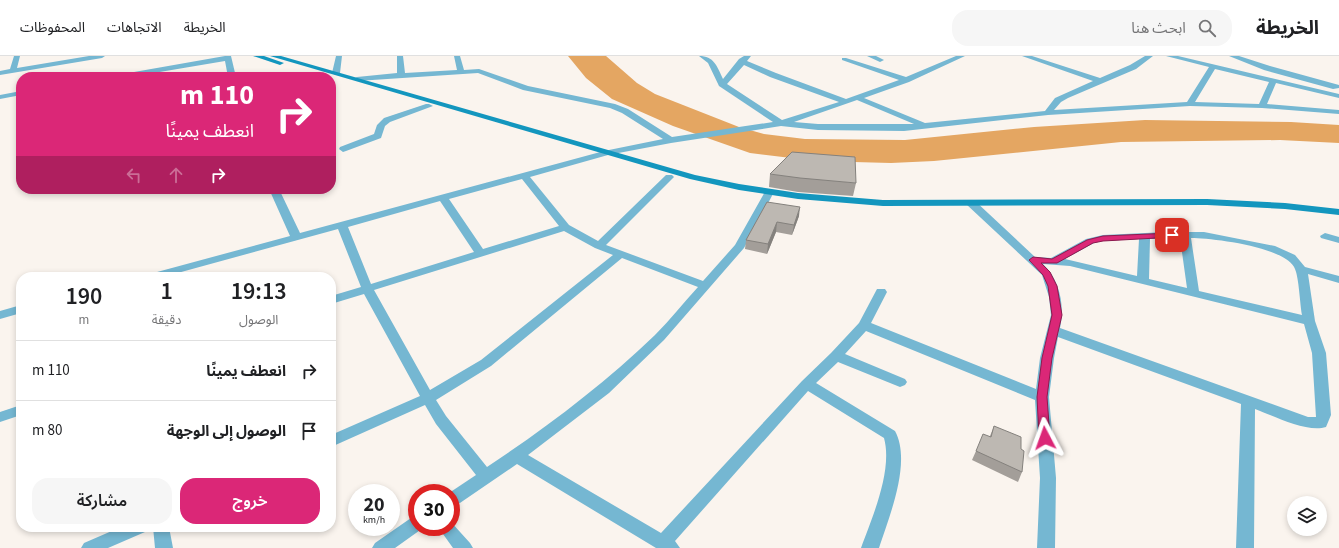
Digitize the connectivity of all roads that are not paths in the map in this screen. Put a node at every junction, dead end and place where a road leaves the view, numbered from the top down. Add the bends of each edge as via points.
1 (17, 56) edge
2 (57, 56) edge
3 (97, 56) edge
4 (256, 56) edge
5 (273, 56) edge
6 (339, 56) edge
7 (400, 56) edge
8 (457, 56) edge
9 (702, 56) edge
10 (870, 56) edge
11 (962, 56) edge
12 (1025, 56) edge
13 (1150, 56) edge
14 (1169, 56) edge
15 (1232, 56) edge
16 (228, 57) edge
17 (745, 58) edge
18 (844, 59) dead end
19 (880, 60) dead end
20 (54, 64) junction
21 (1213, 66) junction
22 (461, 70) junction
23 (13, 71) junction
24 (145, 72) edge
25 (231, 72) edge
26 (317, 72) edge
27 (320, 72) edge
28 (333, 72) edge
29 (0, 73) edge
30 (401, 74) junction
31 (336, 76) edge
32 (336, 77) edge
33 (357, 79) junction
34 (906, 80) junction
35 (1100, 81) junction
36 (1273, 81) junction
37 (722, 84) junction
38 (1339, 88) edge
39 (16, 94) edge
40 (1339, 96) edge
41 (0, 97) edge
42 (858, 98) junction
43 (847, 102) junction
44 (1190, 104) junction
45 (428, 106) junction
46 (1262, 106) junction
47 (1339, 112) edge
48 (1048, 113) junction
49 (781, 123) junction
50 (924, 126) junction
51 (671, 140) junction
52 (343, 149) dead end
53 (607, 153) junction
54 (597, 156) junction
55 (525, 176) junction
56 (669, 177) junction
57 (276, 194) edge
58 (767, 195) junction
59 (443, 198) junction
60 (973, 206) junction
61 (1339, 212) edge
62 (1339, 216) edge
63 (342, 225) junction
64 (565, 228) junction
65 (1185, 235) junction
66 (1145, 236) junction
67 (1325, 236) dead end
68 (296, 237) junction
69 (1339, 240) edge
70 (599, 246) junction
71 (481, 254) junction
72 (621, 254) junction
73 (1033, 260) junction
74 (1054, 261) junction
75 (1301, 270) junction
76 (168, 272) edge
77 (1339, 280) edge
78 (1143, 281) junction
79 (706, 286) junction
80 (367, 288) junction
81 (881, 292) dead end
82 (1194, 294) junction
83 (336, 298) edge
84 (16, 310) edge
85 (0, 315) edge
86 (1309, 321) junction
87 (864, 326) junction
88 (1053, 330) junction
89 (836, 356) junction
90 (900, 382) dead end
91 (807, 384) junction
92 (1042, 397) junction
93 (428, 398) junction
94 (1248, 401) junction
95 (16, 412) edge
96 (0, 417) edge
97 (336, 439) edge
98 (516, 456) junction
99 (486, 477) junction
100 (460, 494) edge
101 (408, 529) edge
102 (127, 532) edge
103 (162, 532) edge
104 (454, 536) edge
105 (667, 545) edge
106 (90, 548) edge
107 (164, 548) edge
108 (382, 548) edge
109 (464, 548) edge
110 (870, 548) edge
111 (1046, 548) edge
112 (1245, 548) edge

1 - 23 street
2 - 20 street
3 - 20 street
4 - 26 main road
5 - 27 main road
6 - 28 street
7 - 30 street
8 - 22 street
9 - 37 street via 711,62
10 - 19 street
11 - 34 street
12 - 35 street
13 - 35 street via 1133,67
14 - 21 street
15 - 38 street
16 - 24 street
16 - 25 street
17 - 37 street
17 - 43 street via 772,75
18 - 34 street
20 - 23 street
21 - 36 street
21 - 44 street
22 - 30 street
22 - 51 street via 486,72 526,88 612,106 625,111
23 - 29 street
30 - 33 street
31 - 33 main road
32 - 45 main road
33 - 53 main road
34 - 42 street
35 - 48 street via 1058,100
36 - 40 street
36 - 46 street
37 - 49 street
39 - 41 street
42 - 43 street
42 - 50 street
43 - 49 street
44 - 46 street
44 - 48 street
45 - 52 street via 387,120 381,125 378,136
45 - 54 main road
46 - 47 street
48 - 50 street
49 - 50 street via 884,129
49 - 51 street
51 - 53 street
53 - 54 street
53 - 58 main road
54 - 55 street
54 - 56 main road
55 - 59 street
55 - 64 street
56 - 58 main road via 735,194
56 - 70 street
57 - 68 street
58 - 60 main road via 794,204 885,210
58 - 79 street via 740,246
59 - 63 street
59 - 71 street
60 - 61 main road via 1207,202
60 - 62 main road via 1209,207 1282,210
60 - 73 street
63 - 68 street
63 - 80 street
64 - 70 street
64 - 71 street
65 - 66 street
65 - 75 street via 1205,235 1280,250 1290,256
65 - 82 street
66 - 74 street via 1090,241
66 - 78 street
67 - 69 street
68 - 76 street
70 - 72 street
71 - 80 street
72 - 79 street
72 - 93 street via 486,363
73 - 74 street
73 - 88 street via 1047,274 1052,286 1057,315
74 - 78 street
75 - 77 street
75 - 86 street
78 - 82 street
79 - 98 street via 660,337 604,389
80 - 83 street
80 - 93 street
81 - 87 street
82 - 86 street
84 - 85 street
86 - 94 street via 1319,353 1324,415 1321,423 1307,422
87 - 89 street
87 - 92 street
88 - 92 street
88 - 94 street
89 - 90 street
89 - 91 street
91 - 105 street
91 - 110 street via 890,435 894,441 895,452 887,496
92 - 111 street via 1048,478
93 - 97 street
93 - 99 street via 441,420
94 - 112 street
95 - 96 street
98 - 99 street
98 - 105 street
99 - 100 street
101 - 108 street
102 - 106 street
103 - 107 street
104 - 109 street

